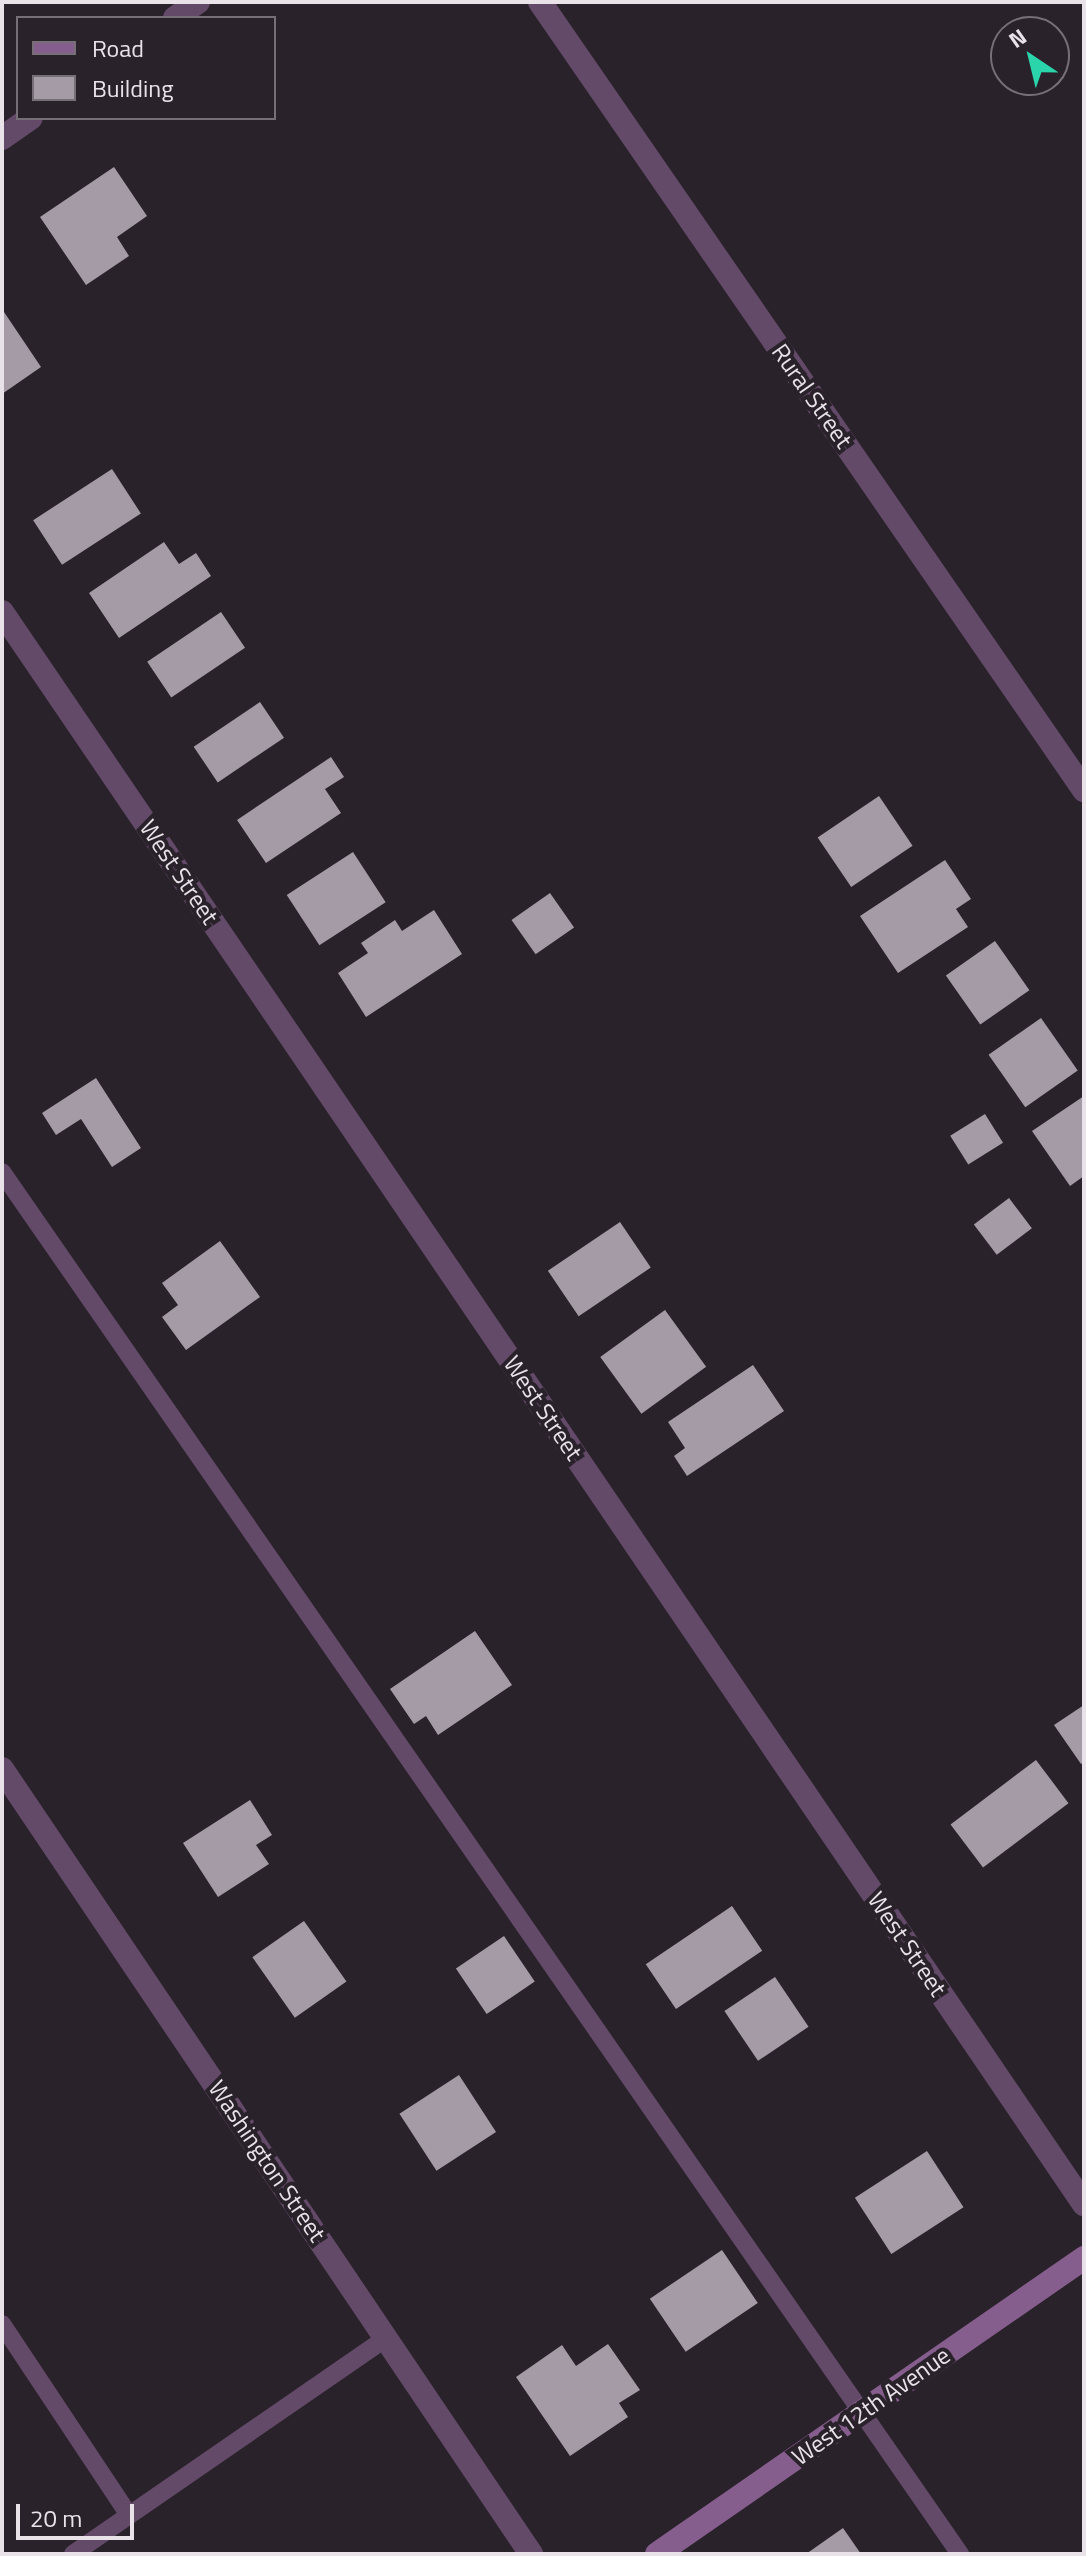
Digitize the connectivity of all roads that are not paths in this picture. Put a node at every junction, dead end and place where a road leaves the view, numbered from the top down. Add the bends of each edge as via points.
1 (198, 2) edge
2 (540, 2) edge
3 (178, 16) edge
4 (28, 120) edge
5 (2, 138) edge
6 (2, 612) edge
7 (1084, 790) edge
8 (2, 1172) edge
9 (2, 1769) edge
10 (1084, 2204) edge
11 (1084, 2258) edge
12 (2, 2324) edge
13 (386, 2338) junction
14 (860, 2413) junction
15 (129, 2515) junction
16 (73, 2554) edge
17 (531, 2554) edge
18 (657, 2554) edge
19 (960, 2554) edge

1 - 3 street
2 - 7 street, Rural Street
4 - 5 street
6 - 10 street, West Street
8 - 14 lane
9 - 13 street, Washington Street
11 - 14 main road, West 12th Avenue
12 - 15 lane
13 - 15 lane
13 - 17 street, Washington Street
14 - 18 main road, West 12th Avenue
14 - 19 lane
15 - 16 lane

